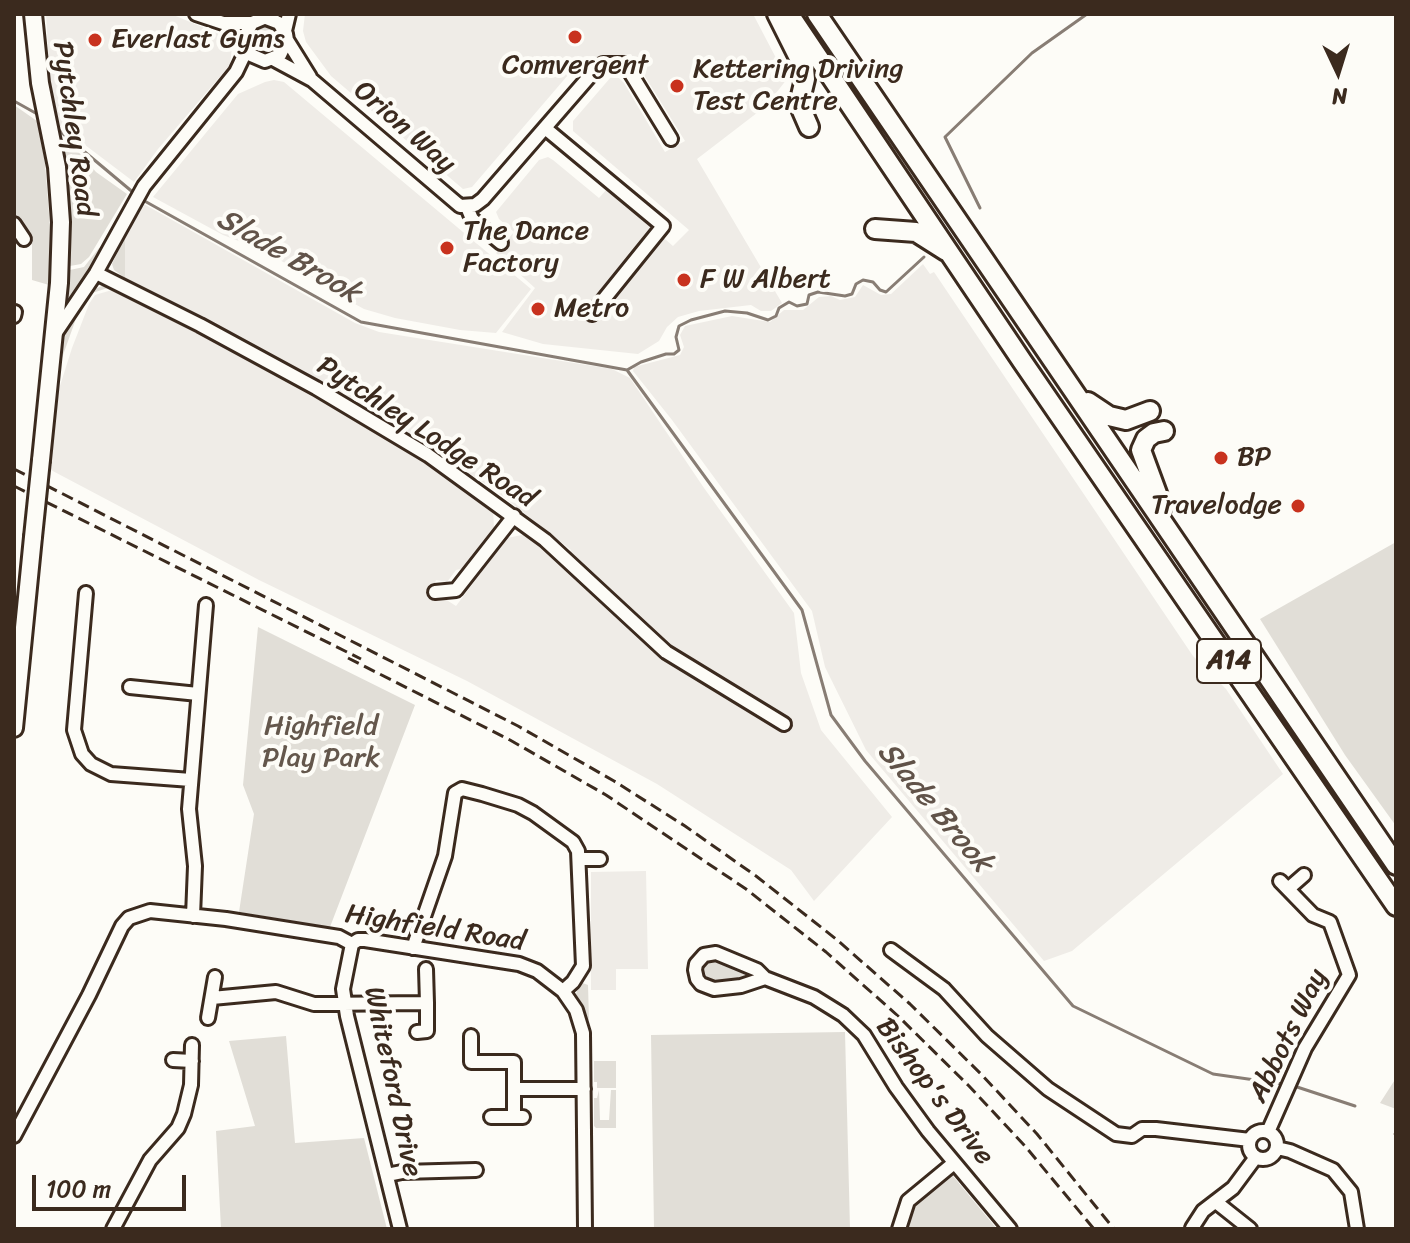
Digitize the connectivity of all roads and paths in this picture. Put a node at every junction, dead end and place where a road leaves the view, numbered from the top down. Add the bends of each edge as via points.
1 (33, 14) edge
2 (196, 14) edge
3 (289, 14) edge
4 (777, 14) edge
5 (789, 14) edge
6 (817, 14) edge
7 (270, 16) edge
8 (223, 23) junction
9 (252, 23) junction
10 (286, 36) junction
11 (246, 46) junction
12 (269, 60) junction
13 (236, 72) junction
14 (312, 80) junction
15 (809, 127) dead end
16 (545, 128) junction
17 (671, 139) dead end
18 (467, 207) junction
19 (14, 224) edge
20 (875, 229) dead end
21 (24, 239) dead end
22 (501, 243) dead end
23 (952, 254) junction
24 (96, 273) junction
25 (592, 314) dead end
26 (52, 340) junction
27 (1076, 393) junction
28 (1150, 411) dead end
29 (1164, 431) dead end
30 (514, 516) junction
31 (1171, 531) junction
32 (435, 592) dead end
33 (89, 603) dead end
34 (206, 605) dead end
35 (139, 684) dead end
36 (198, 694) junction
37 (784, 724) dead end
38 (14, 728) edge
39 (191, 780) junction
40 (581, 859) junction
41 (600, 859) dead end
42 (1396, 865) edge
43 (1304, 875) dead end
44 (1396, 906) edge
45 (193, 916) junction
46 (352, 944) junction
47 (413, 948) junction
48 (891, 950) dead end
49 (426, 969) dead end
50 (215, 977) dead end
51 (765, 978) junction
52 (563, 991) junction
53 (212, 998) junction
54 (345, 1003) junction
55 (427, 1003) junction
56 (208, 1018) dead end
57 (428, 1032) dead end
58 (471, 1036) dead end
59 (192, 1045) dead end
60 (1000, 1047) junction
61 (989, 1057) dead end
62 (173, 1060) dead end
63 (192, 1061) junction
64 (514, 1089) junction
65 (584, 1089) junction
66 (491, 1117) dead end
67 (1268, 1132) junction
68 (14, 1136) edge
69 (1250, 1140) junction
70 (1277, 1148) junction
71 (1256, 1157) junction
72 (954, 1163) junction
73 (476, 1170) dead end
74 (387, 1175) junction
75 (1216, 1202) junction
76 (1192, 1228) edge
77 (113, 1229) edge
78 (400, 1229) edge
79 (585, 1229) edge
80 (899, 1229) edge
81 (1010, 1229) edge
82 (1250, 1229) edge
83 (1357, 1229) edge

1 - 26 main road, Pytchley Road via 61,222
2 - 8 street
3 - 10 street
4 - 15 highway via 804,68 799,104
5 - 23 highway, A14
6 - 27 highway, A14
7 - 9 street
7 - 10 street
8 - 9 street
8 - 11 street
9 - 11 street
10 - 12 street via 280,55
10 - 14 street, Orion Way
11 - 12 street via 251,55
11 - 13 street
12 - 13 street
12 - 14 street, Orion Way
13 - 24 street via 144,186
14 - 18 street, Orion Way via 455,204
16 - 17 street, Orion Way via 595,70 612,63 623,64 630,72
16 - 18 street, Orion Way via 483,199
16 - 25 street via 663,226
18 - 22 street, Orion Way via 472,219
19 - 21 street
20 - 23 highway via 916,232
23 - 44 highway, A14
24 - 26 street
24 - 30 street, Pytchley Lodge Road via 356,411
26 - 38 main road, Pytchley Road, bridge
27 - 28 highway via 1109,416 1126,420
27 - 31 highway, A14
29 - 31 highway via 1146,439 1141,450
30 - 32 street via 456,590
30 - 37 street, Pytchley Lodge Road via 666,652
31 - 42 highway, A14
33 - 39 street via 74,730 82,754 111,774
34 - 36 street via 198,620
35 - 36 street
36 - 39 street
39 - 45 street
40 - 41 street
40 - 47 street via 573,842 533,813 457,790 445,856
40 - 52 street via 583,966
43 - 67 street, Abbots Way via 1284,885 1313,915 1330,922 1349,975 1317,1027
45 - 46 street, Highfield Road via 339,937
45 - 68 street, Highfield Road via 150,911 122,926
46 - 47 street, Highfield Road via 358,940
46 - 54 street, Whiteford Drive
47 - 52 street, Highfield Road via 519,964
48 - 60 street via 944,989
49 - 55 street
50 - 53 street
51 - 51 street, Bishop's Drive via 714,989 701,984 695,970 704,955 716,953
51 - 72 street, Bishop's Drive via 814,997 856,1026
52 - 65 street, Highfield Road via 583,1033
53 - 54 street via 276,992 314,1004
53 - 56 street
54 - 55 street
54 - 74 street, Whiteford Drive
55 - 57 street
58 - 64 street via 471,1062 514,1062
59 - 63 street
60 - 61 street
60 - 69 street via 1048,1089 1116,1134 1156,1129
62 - 63 street
63 - 77 street via 189,1098 178,1128 150,1160
64 - 65 street
64 - 66 street via 519,1117
65 - 79 street, Highfield Road
67 - 69 street
67 - 70 street
69 - 71 street
70 - 71 street via 1268,1158
70 - 83 street via 1333,1170 1351,1192
71 - 75 street via 1241,1180
72 - 80 street via 908,1201
72 - 81 street, Bishop's Drive
73 - 74 street
74 - 78 street, Whiteford Drive
75 - 76 street
75 - 82 street

